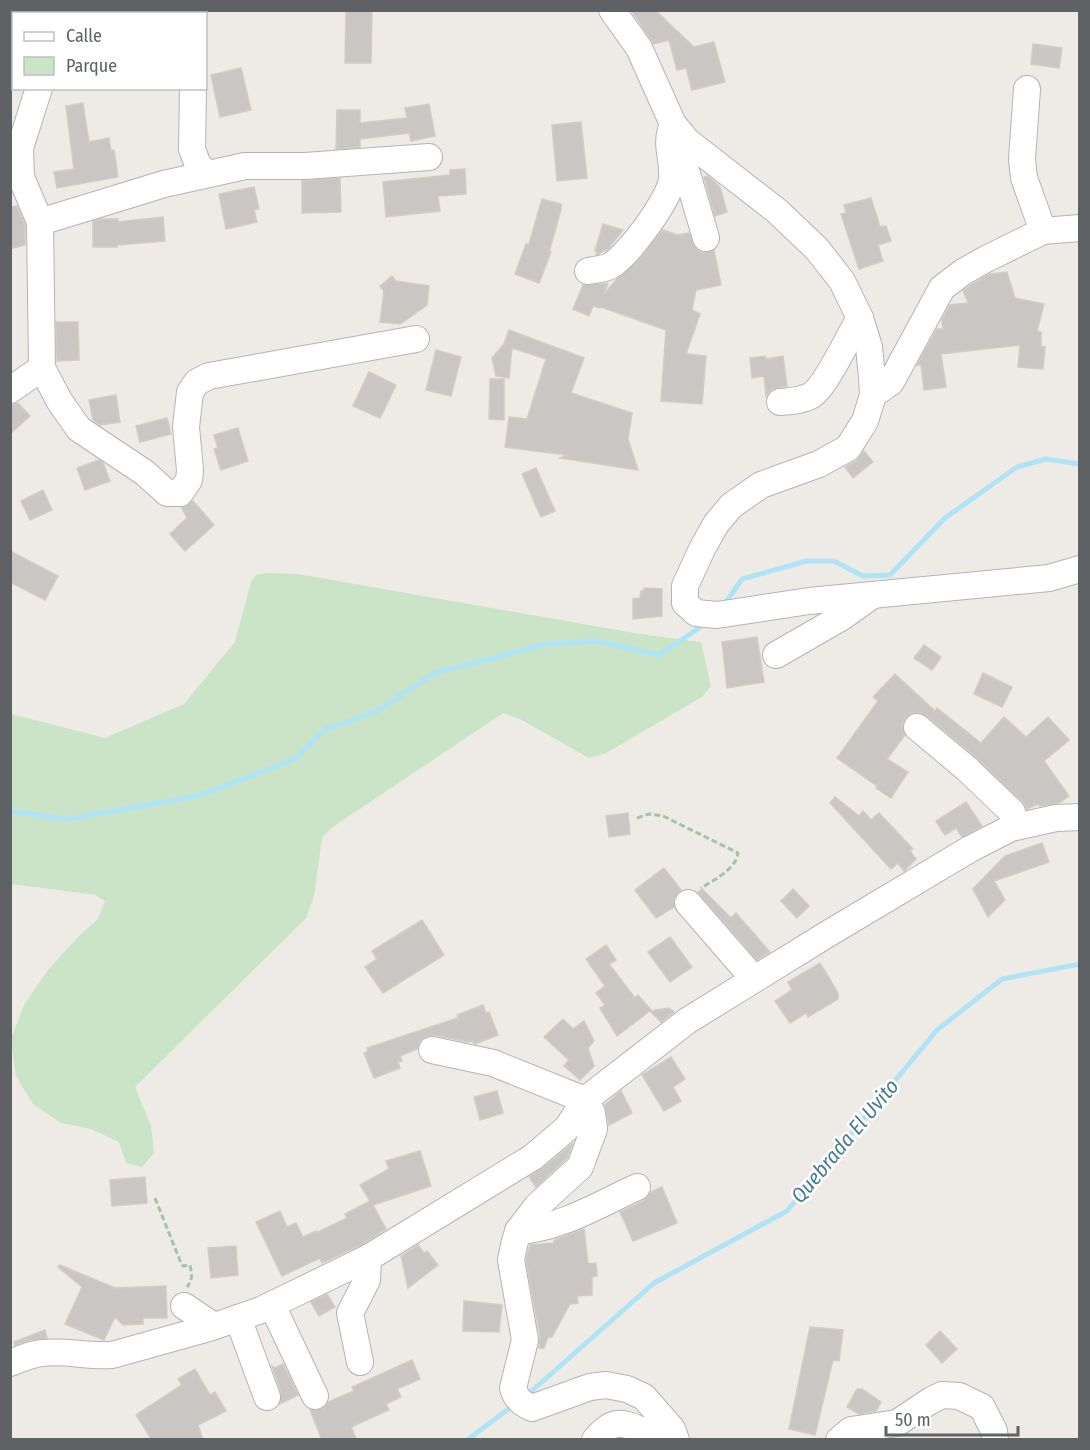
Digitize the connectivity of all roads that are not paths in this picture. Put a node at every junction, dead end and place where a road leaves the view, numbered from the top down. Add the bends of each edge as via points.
1 (612, 10) edge
2 (1027, 89) dead end
3 (38, 90) edge
4 (193, 90) edge
5 (673, 124) junction
6 (19, 128) edge
7 (429, 157) dead end
8 (208, 174) junction
9 (40, 222) junction
10 (1080, 228) edge
11 (1043, 231) junction
12 (706, 238) dead end
13 (588, 271) dead end
14 (860, 318) junction
15 (416, 339) dead end
16 (42, 368) junction
17 (10, 390) edge
18 (873, 395) junction
19 (780, 402) dead end
20 (1080, 569) edge
21 (873, 595) junction
22 (776, 655) dead end
23 (917, 727) dead end
24 (1080, 817) edge
25 (1014, 827) junction
26 (688, 903) road end
27 (754, 979) junction
28 (432, 1050) dead end
29 (585, 1100) junction
30 (637, 1187) dead end
31 (518, 1231) junction
32 (368, 1258) junction
33 (272, 1305) junction
34 (184, 1306) dead end
35 (226, 1322) junction
36 (360, 1362) dead end
37 (10, 1363) edge
38 (315, 1396) dead end
39 (267, 1397) dead end
40 (595, 1440) edge
41 (670, 1440) edge
42 (676, 1440) edge
43 (839, 1440) edge
44 (995, 1440) edge

1 - 5 street via 639,48
2 - 11 street via 1024,178
3 - 6 street
4 - 8 street via 192,149 198,165
5 - 12 street
5 - 13 street via 668,136 672,181 650,225 610,266
5 - 14 street via 687,141 777,211 817,249 842,281
6 - 9 street via 21,177
7 - 8 street via 245,166
8 - 9 street
9 - 16 street
10 - 11 street
11 - 18 street via 986,259 942,288 891,382
14 - 18 street via 869,347
14 - 19 street via 814,394
15 - 16 street via 209,376 197,382 190,392 186,428 189,480 180,493 167,493 79,429
16 - 17 street
18 - 21 street via 865,421 848,448 819,464 761,485 732,506 702,549 685,586 685,603 696,614 717,615
20 - 21 street via 1049,578
21 - 22 street
23 - 25 street via 1012,812
24 - 25 street
25 - 27 street via 970,849
26 - 27 street
27 - 29 street via 687,1021
28 - 29 street via 493,1063
29 - 31 street via 594,1129 580,1167 537,1206
29 - 32 street via 567,1128 533,1157
30 - 31 street via 536,1230
31 - 42 street via 511,1260 525,1340 513,1388 519,1401 532,1408 590,1387 627,1389 644,1397 672,1429
32 - 33 street
32 - 36 street via 367,1280 350,1313
33 - 35 street
33 - 38 street
34 - 35 street
35 - 37 street via 112,1355 42,1353
35 - 39 street
40 - 41 street via 606,1429 621,1423
43 - 44 street via 851,1430 897,1423 942,1395 959,1396 982,1407

